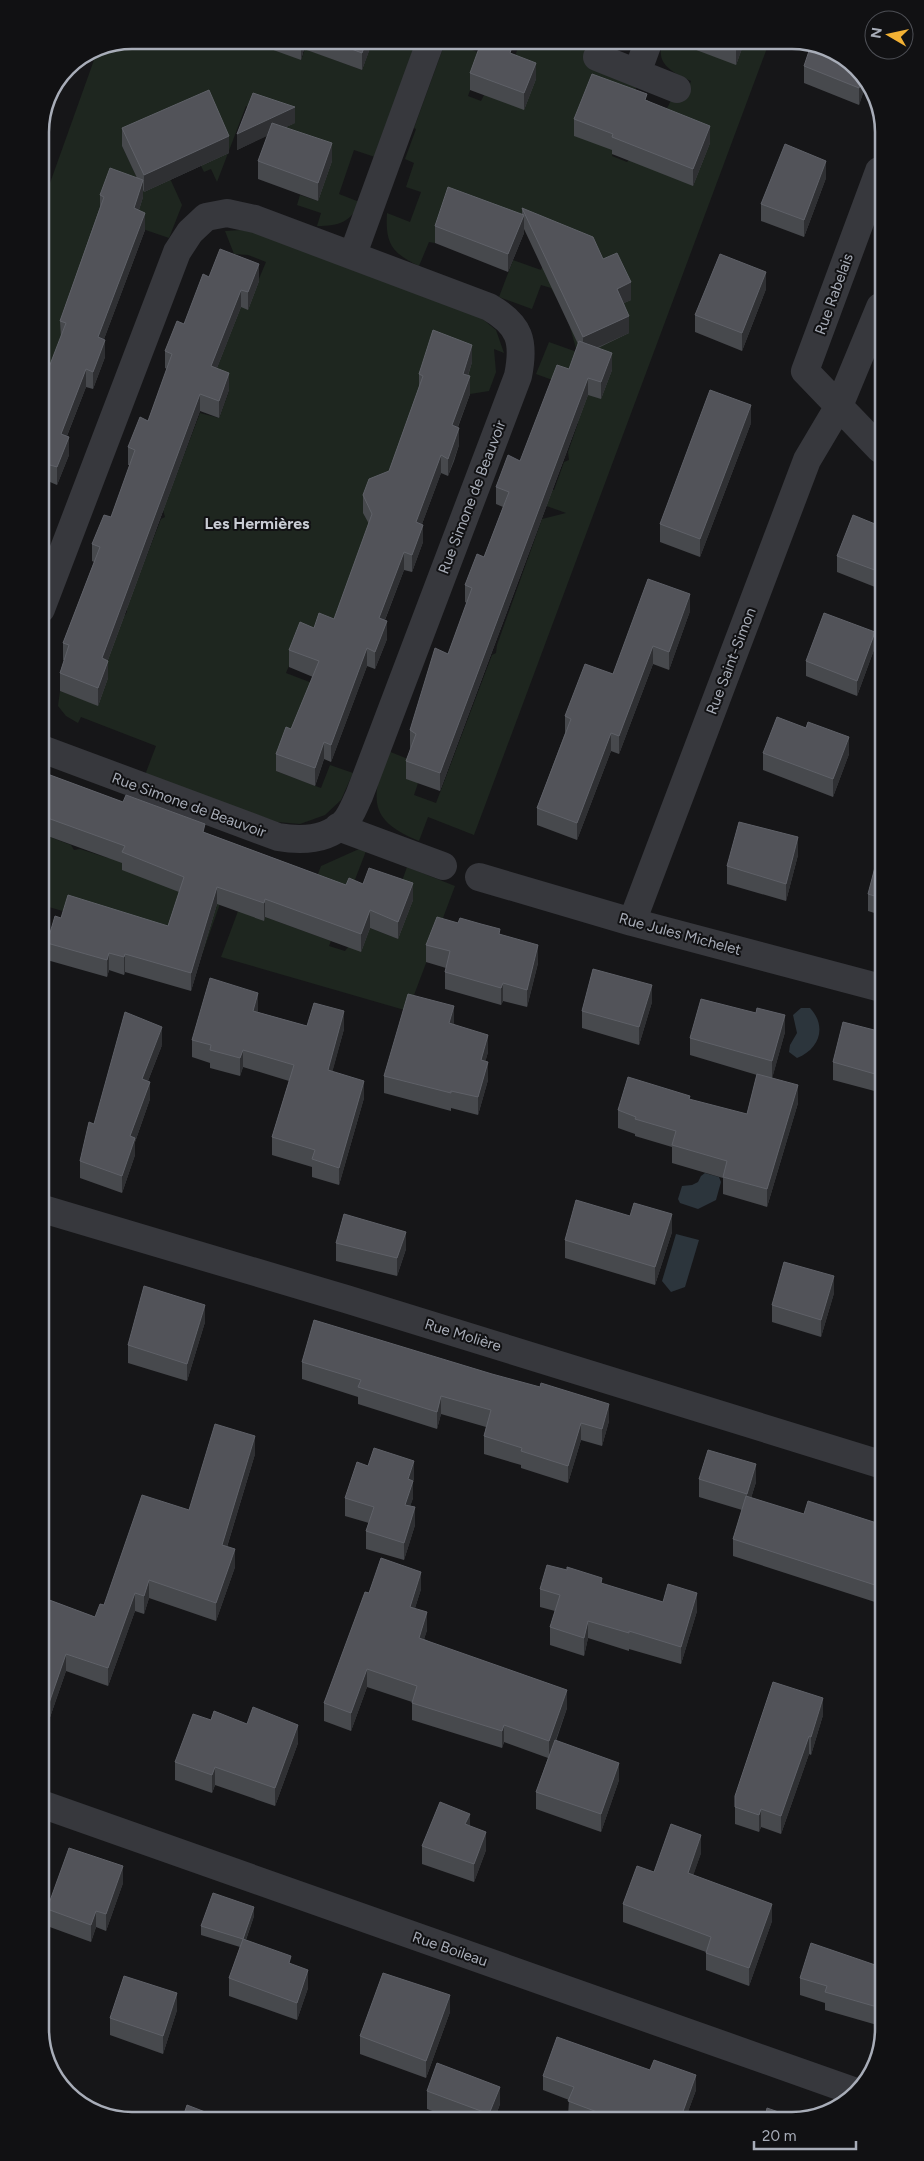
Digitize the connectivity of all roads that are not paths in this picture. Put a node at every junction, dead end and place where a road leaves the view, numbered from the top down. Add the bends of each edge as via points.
1 (428, 49) edge
2 (646, 49) edge
3 (597, 57) dead end
4 (637, 73) junction
5 (677, 89) dead end
6 (875, 182) edge
7 (353, 254) junction
8 (875, 319) edge
9 (839, 406) junction
10 (875, 444) edge
11 (49, 588) edge
12 (49, 752) edge
13 (338, 827) junction
14 (443, 866) dead end
15 (479, 877) dead end
16 (632, 922) junction
17 (875, 986) edge
18 (49, 1211) edge
19 (875, 1462) edge
20 (49, 1807) edge
21 (848, 2091) edge

1 - 7 street
2 - 4 street
3 - 4 street
4 - 5 street
6 - 9 street, Rue Rabelais via 805,371
7 - 11 street, Rue Simone de Beauvoir via 255,218 227,213 206,217 190,232 177,252
7 - 13 street, Rue Simone de Beauvoir via 506,316 519,334 522,356 518,376 360,796 345,822
8 - 9 street
9 - 10 street, Rue Rabelais
9 - 16 street, Rue Saint-Simon via 807,460
12 - 13 street, Rue Simone de Beauvoir via 278,837 300,841 327,835
13 - 14 street
15 - 16 street, Rue Jules Michelet
16 - 17 street, Rue Jules Michelet
18 - 19 street, Rue Molière
20 - 21 street, Rue Boileau

